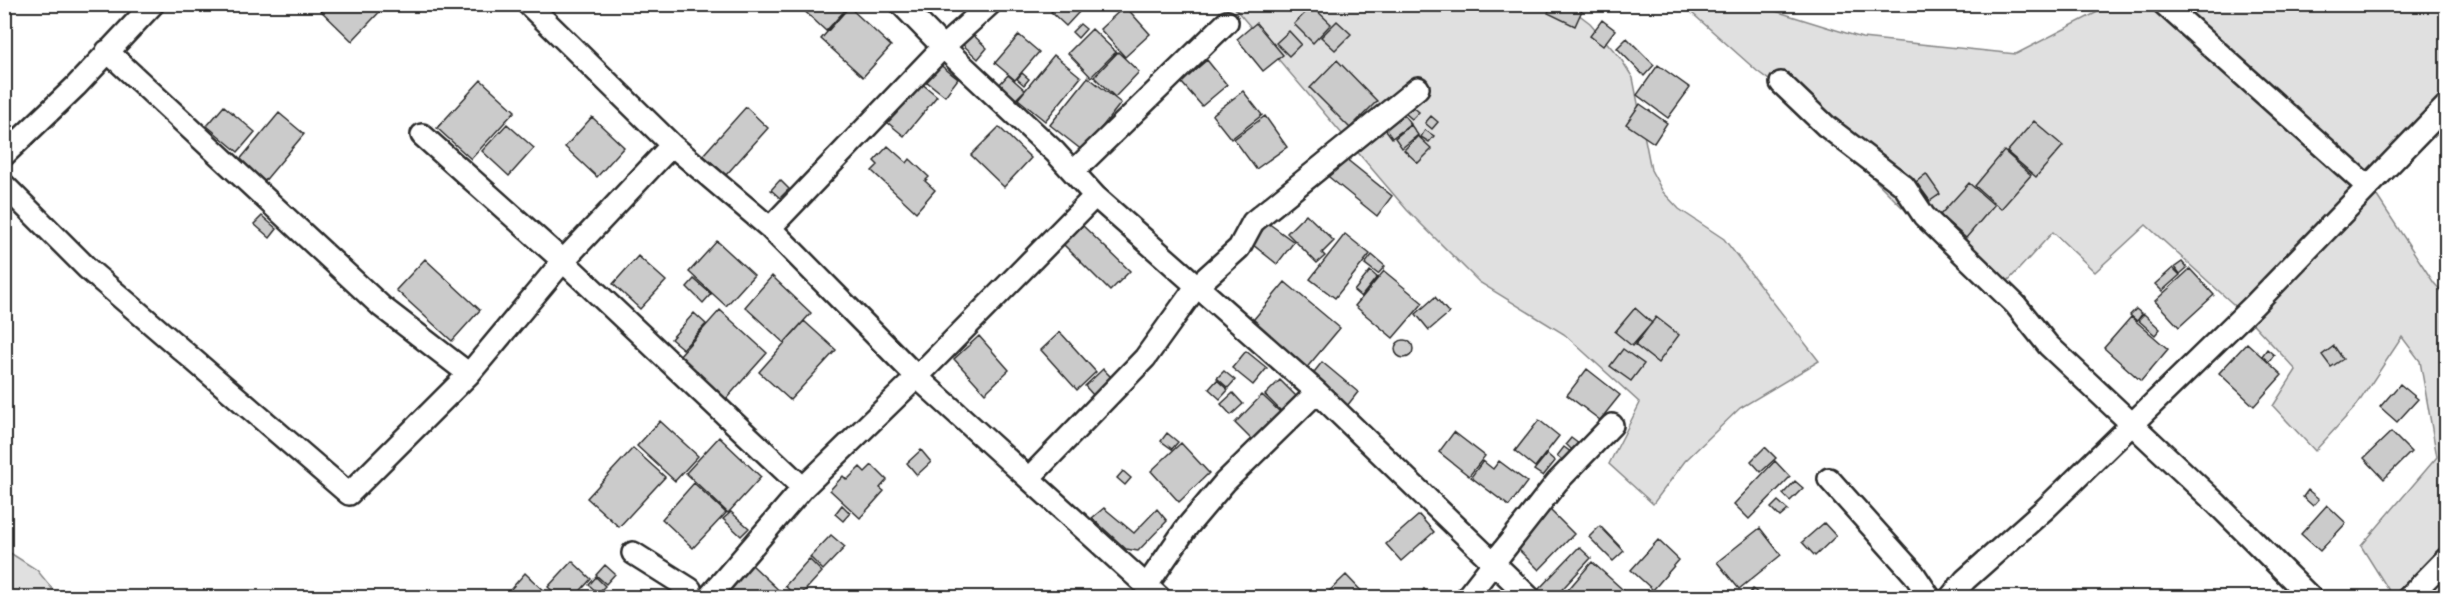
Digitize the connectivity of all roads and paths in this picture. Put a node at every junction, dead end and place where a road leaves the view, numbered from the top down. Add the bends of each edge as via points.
1 (153, 4) edge
2 (528, 4) edge
3 (901, 4) edge
4 (990, 4) edge
5 (2164, 4) edge
6 (1227, 22) dead end
7 (943, 47) junction
8 (108, 51) junction
9 (1781, 83) dead end
10 (1418, 88) dead end
11 (2446, 106) edge
12 (422, 135) dead end
13 (672, 145) junction
14 (4, 155) edge
15 (1074, 171) junction
16 (4, 185) edge
17 (2368, 187) junction
18 (1095, 196) junction
19 (770, 228) junction
20 (563, 261) junction
21 (1196, 286) junction
22 (469, 374) junction
23 (917, 377) junction
24 (1317, 392) junction
25 (2132, 421) junction
26 (1612, 425) dead end
27 (1029, 478) junction
28 (1829, 479) dead end
29 (802, 488) junction
30 (633, 553) dead end
31 (2446, 560) edge
32 (1495, 564) junction
33 (1154, 591) edge
34 (690, 597) edge
35 (708, 597) edge
36 (1466, 597) edge
37 (1530, 597) edge
38 (1930, 597) edge
39 (1950, 597) edge
40 (2311, 597) edge
41 (2409, 597) edge

1 - 8 street
2 - 13 street
3 - 7 street
4 - 7 street
5 - 17 street
6 - 15 street
7 - 15 street
7 - 19 street
8 - 14 street
8 - 22 street via 382,307
9 - 25 street via 1826,126 1904,186 1924,216 2015,304 2048,345
10 - 21 street via 1252,222 1239,248
11 - 17 street
12 - 20 street
13 - 19 street
13 - 20 street
15 - 18 street
16 - 22 street via 88,269 349,495
17 - 25 street
18 - 21 street
18 - 23 street
19 - 23 street
20 - 22 street
20 - 29 street
21 - 24 street
21 - 27 street via 1145,358
23 - 27 street
23 - 29 street
24 - 32 street
24 - 33 street via 1225,482 1187,527
25 - 39 street
25 - 40 street
26 - 32 street via 1557,482
27 - 33 street
28 - 38 street
29 - 35 street
30 - 34 street via 690,590
31 - 41 street
32 - 36 street
32 - 37 street

